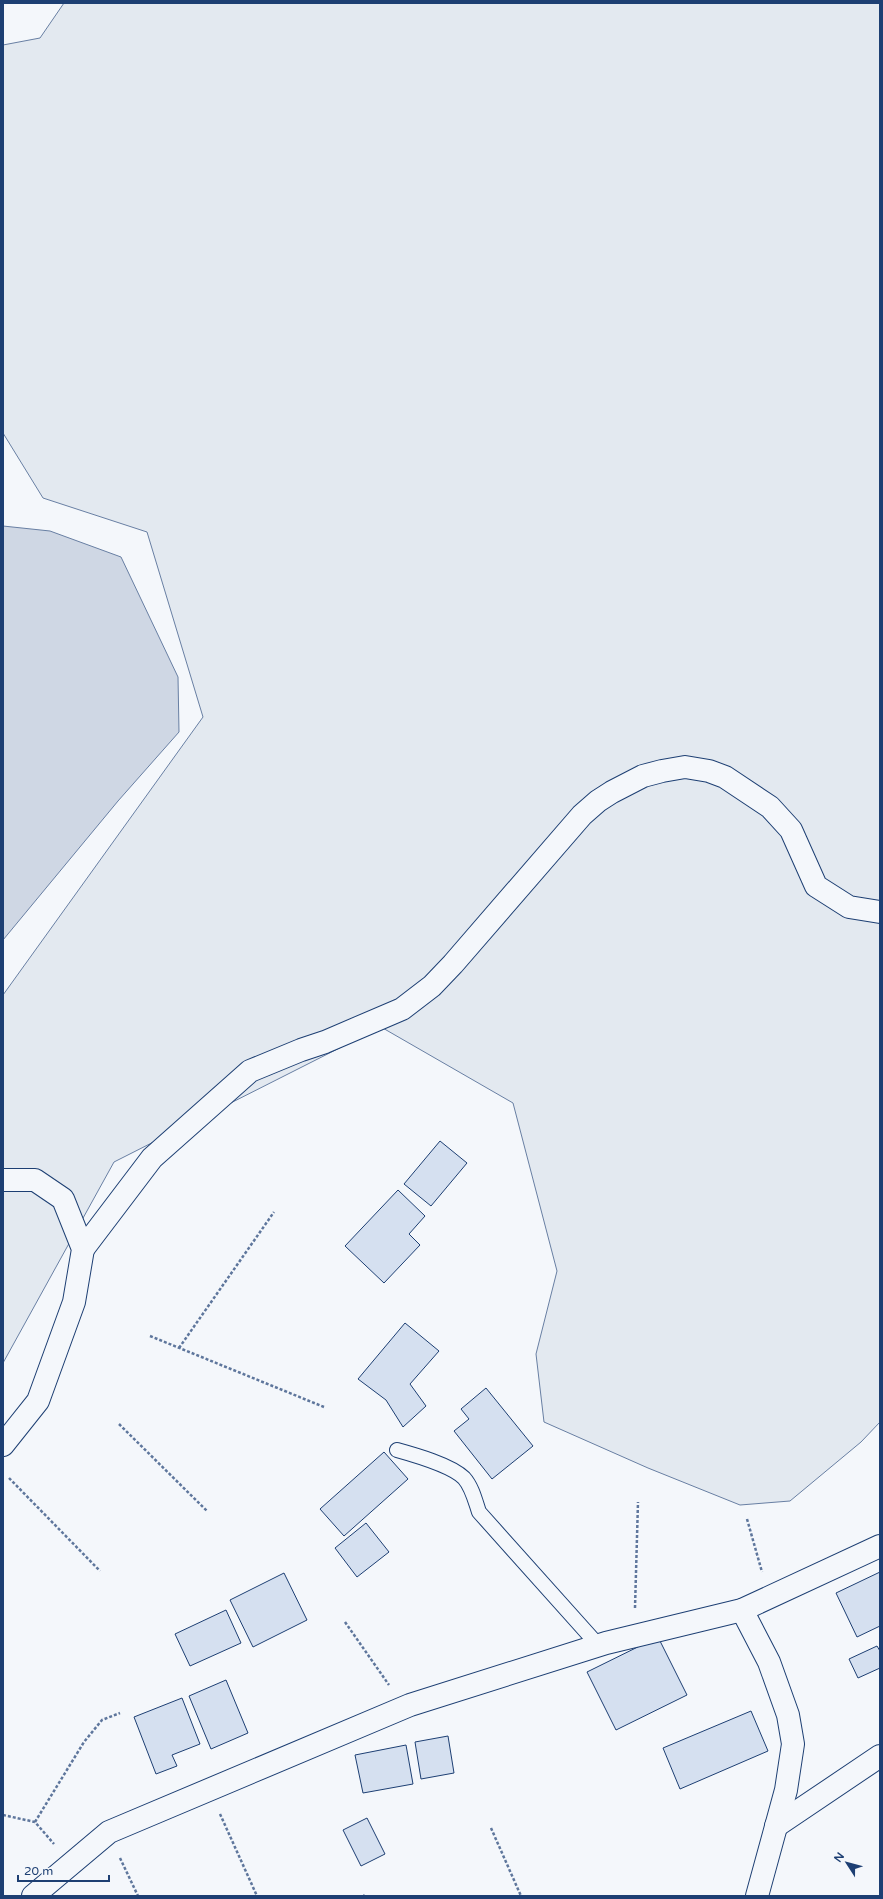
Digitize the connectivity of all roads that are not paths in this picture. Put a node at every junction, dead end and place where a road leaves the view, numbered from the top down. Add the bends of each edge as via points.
1 (880, 912) edge
2 (3, 1180) edge
3 (83, 1249) junction
4 (3, 1445) edge
5 (397, 1450) dead end
6 (880, 1546) edge
7 (742, 1610) junction
8 (598, 1645) junction
9 (880, 1756) edge
10 (776, 1826) junction
11 (33, 1896) edge
12 (756, 1896) edge

1 - 3 street via 849,907 816,886 791,830 770,807 725,777 685,767 642,776 598,801 582,815 453,964 432,986 402,1009 250,1071 152,1158
2 - 3 street via 35,1180 63,1199
3 - 4 street via 74,1302 38,1401
5 - 8 lane via 441,1465 463,1477 472,1490 479,1512
6 - 7 street
7 - 8 street
7 - 10 street via 770,1662 788,1715 793,1744 786,1790
8 - 11 street via 410,1705 109,1832
9 - 10 street
10 - 12 street

